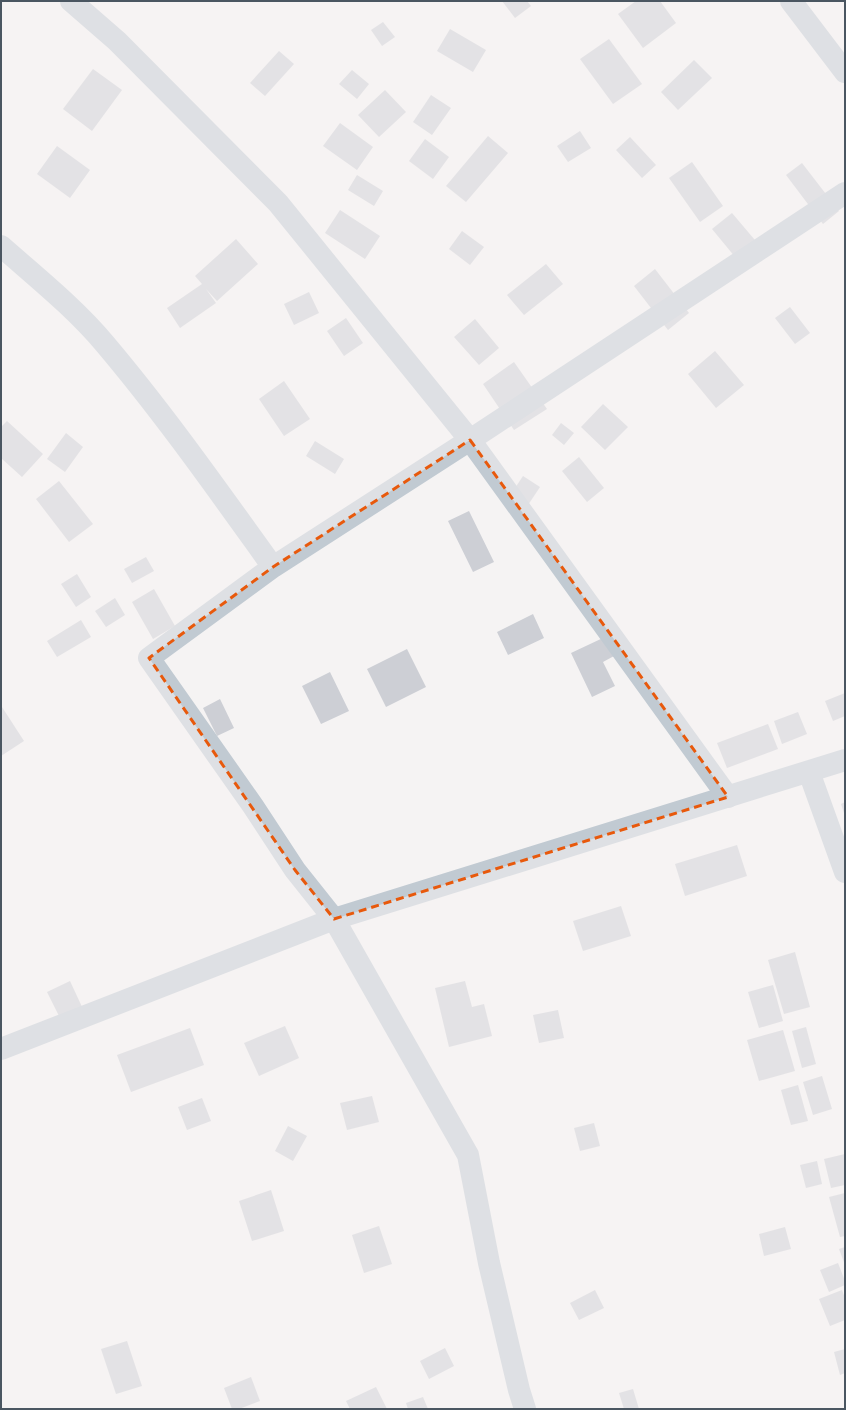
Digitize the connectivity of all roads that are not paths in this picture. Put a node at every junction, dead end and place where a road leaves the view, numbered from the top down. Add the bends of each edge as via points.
1 (70, 1) edge
2 (791, 1) edge
3 (845, 72) edge
4 (845, 193) edge
5 (1, 246) edge
6 (470, 440) junction
7 (274, 567) junction
8 (845, 760) edge
9 (809, 772) junction
10 (728, 797) junction
11 (845, 872) edge
12 (334, 919) junction
13 (1, 1049) edge
14 (525, 1409) edge

1 - 6 street via 118,41 278,203
2 - 3 street
4 - 6 street
5 - 7 street via 62,300 104,343 175,432
6 - 7 street
6 - 10 street
7 - 12 street via 149,658 295,870
8 - 9 street
9 - 10 street
9 - 11 street
10 - 12 street
12 - 13 street
12 - 14 street via 468,1155 489,1263

